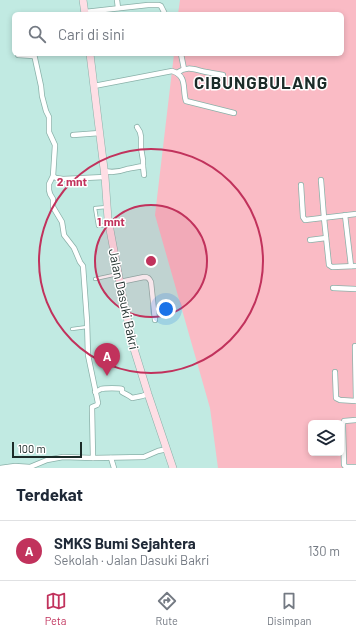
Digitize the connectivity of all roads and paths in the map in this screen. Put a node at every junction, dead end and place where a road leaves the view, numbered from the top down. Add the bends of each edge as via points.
1 (83, 0) edge
2 (117, 0) edge
3 (140, 0) edge
4 (140, 6) junction
5 (118, 8) junction
6 (85, 12) edge
7 (92, 12) edge
8 (164, 12) edge
9 (34, 56) edge
10 (90, 56) edge
11 (181, 56) edge
12 (184, 69) junction
13 (177, 73) junction
14 (223, 75) dead end
15 (94, 86) junction
16 (234, 113) dead end
17 (137, 127) dead end
18 (100, 133) junction
19 (73, 135) dead end
20 (143, 166) junction
21 (105, 174) junction
22 (144, 175) dead end
23 (53, 176) junction
24 (321, 180) dead end
25 (301, 185) dead end
26 (107, 207) junction
27 (356, 214) edge
28 (345, 215) junction
29 (324, 218) junction
30 (109, 225) junction
31 (326, 238) junction
32 (310, 240) dead end
33 (353, 266) edge
34 (119, 274) junction
35 (95, 279) dead end
36 (120, 282) junction
37 (333, 288) dead end
38 (356, 288) edge
39 (155, 320) dead end
40 (87, 327) junction
41 (72, 329) dead end
42 (355, 346) edge
43 (335, 372) dead end
44 (95, 392) junction
45 (148, 394) junction
46 (356, 401) edge
47 (356, 420) edge
48 (166, 449) junction
49 (93, 458) junction
50 (110, 458) junction
51 (345, 466) junction
52 (356, 467) edge
53 (0, 468) edge
54 (114, 468) edge
55 (173, 468) edge
56 (339, 468) edge

1 - 6 main road
2 - 5 street
3 - 4 street
4 - 5 street
4 - 8 street via 159,5
5 - 7 street
9 - 23 street via 49,117 49,132 55,145
10 - 15 main road, Jalan Dasuki Bakri
11 - 12 street
12 - 13 street
12 - 14 street
13 - 15 street via 168,71
13 - 16 street via 183,80 186,101
15 - 18 main road, Jalan Dasuki Bakri
17 - 20 street via 140,132
18 - 19 street
18 - 21 main road, Jalan Dasuki Bakri
20 - 21 street
20 - 22 street
21 - 23 street via 63,179
21 - 26 main road, Jalan Dasuki Bakri
23 - 40 street via 49,184 52,206 62,222 64,236 74,248 83,266
24 - 29 street
25 - 29 street via 304,219
26 - 30 main road, Jalan Dasuki Bakri
26 - 30 lane via 95,208 98,226
27 - 28 street
28 - 29 street
28 - 33 street
29 - 31 street
30 - 34 main road, Jalan Dasuki Bakri
31 - 32 street
31 - 33 street via 329,265
34 - 35 lane
34 - 36 main road, Jalan Dasuki Bakri
36 - 39 street via 150,278
36 - 45 main road, Jalan Dasuki Bakri via 134,349
37 - 38 street
40 - 41 lane
40 - 44 street via 88,354
42 - 46 street
43 - 46 street via 336,398
44 - 45 street via 104,388 120,388 132,398
44 - 49 street via 98,403 92,407
45 - 48 main road, Jalan Dasuki Bakri
47 - 51 street via 343,423
48 - 50 street via 144,457
48 - 55 main road, Jalan Dasuki Bakri
49 - 50 street
49 - 53 street via 59,457 30,467
50 - 54 street
51 - 52 street
51 - 56 street

